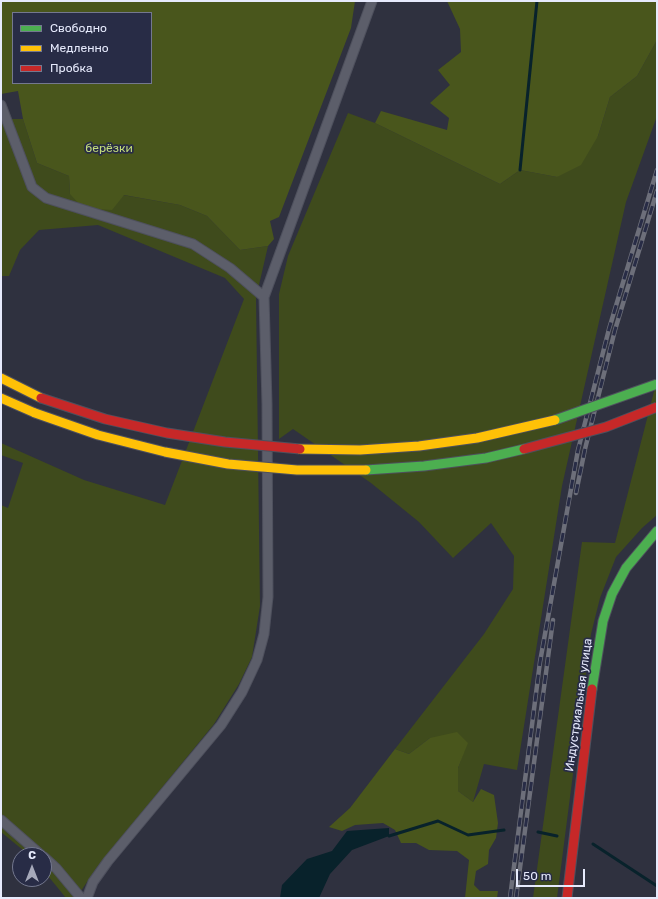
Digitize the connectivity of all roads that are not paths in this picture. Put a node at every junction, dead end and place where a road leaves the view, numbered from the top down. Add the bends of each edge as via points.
1 (372, 1) edge
2 (1, 105) edge
3 (264, 297) junction
4 (1, 378) edge
5 (657, 384) edge
6 (1, 398) edge
7 (657, 407) edge
8 (657, 531) edge
9 (1, 820) edge
10 (32, 847) edge
11 (52, 864) edge
12 (81, 898) edge
13 (87, 898) edge
14 (567, 898) edge

1 - 3 street
2 - 3 street via 32,187 46,198 193,244 230,268
3 - 13 street via 268,582 264,634 257,660 242,692 221,725 108,861 93,882
4 - 5 main road, bridge via 41,398 105,419 167,433 294,449 360,450 419,446 477,438 543,424
6 - 7 main road, bridge via 98,435 165,452 221,462 297,470 361,470 424,466 486,458 606,427
8 - 14 main road, Индустриальная улица via 626,568 612,594 603,621 596,658
9 - 10 street
11 - 12 street

